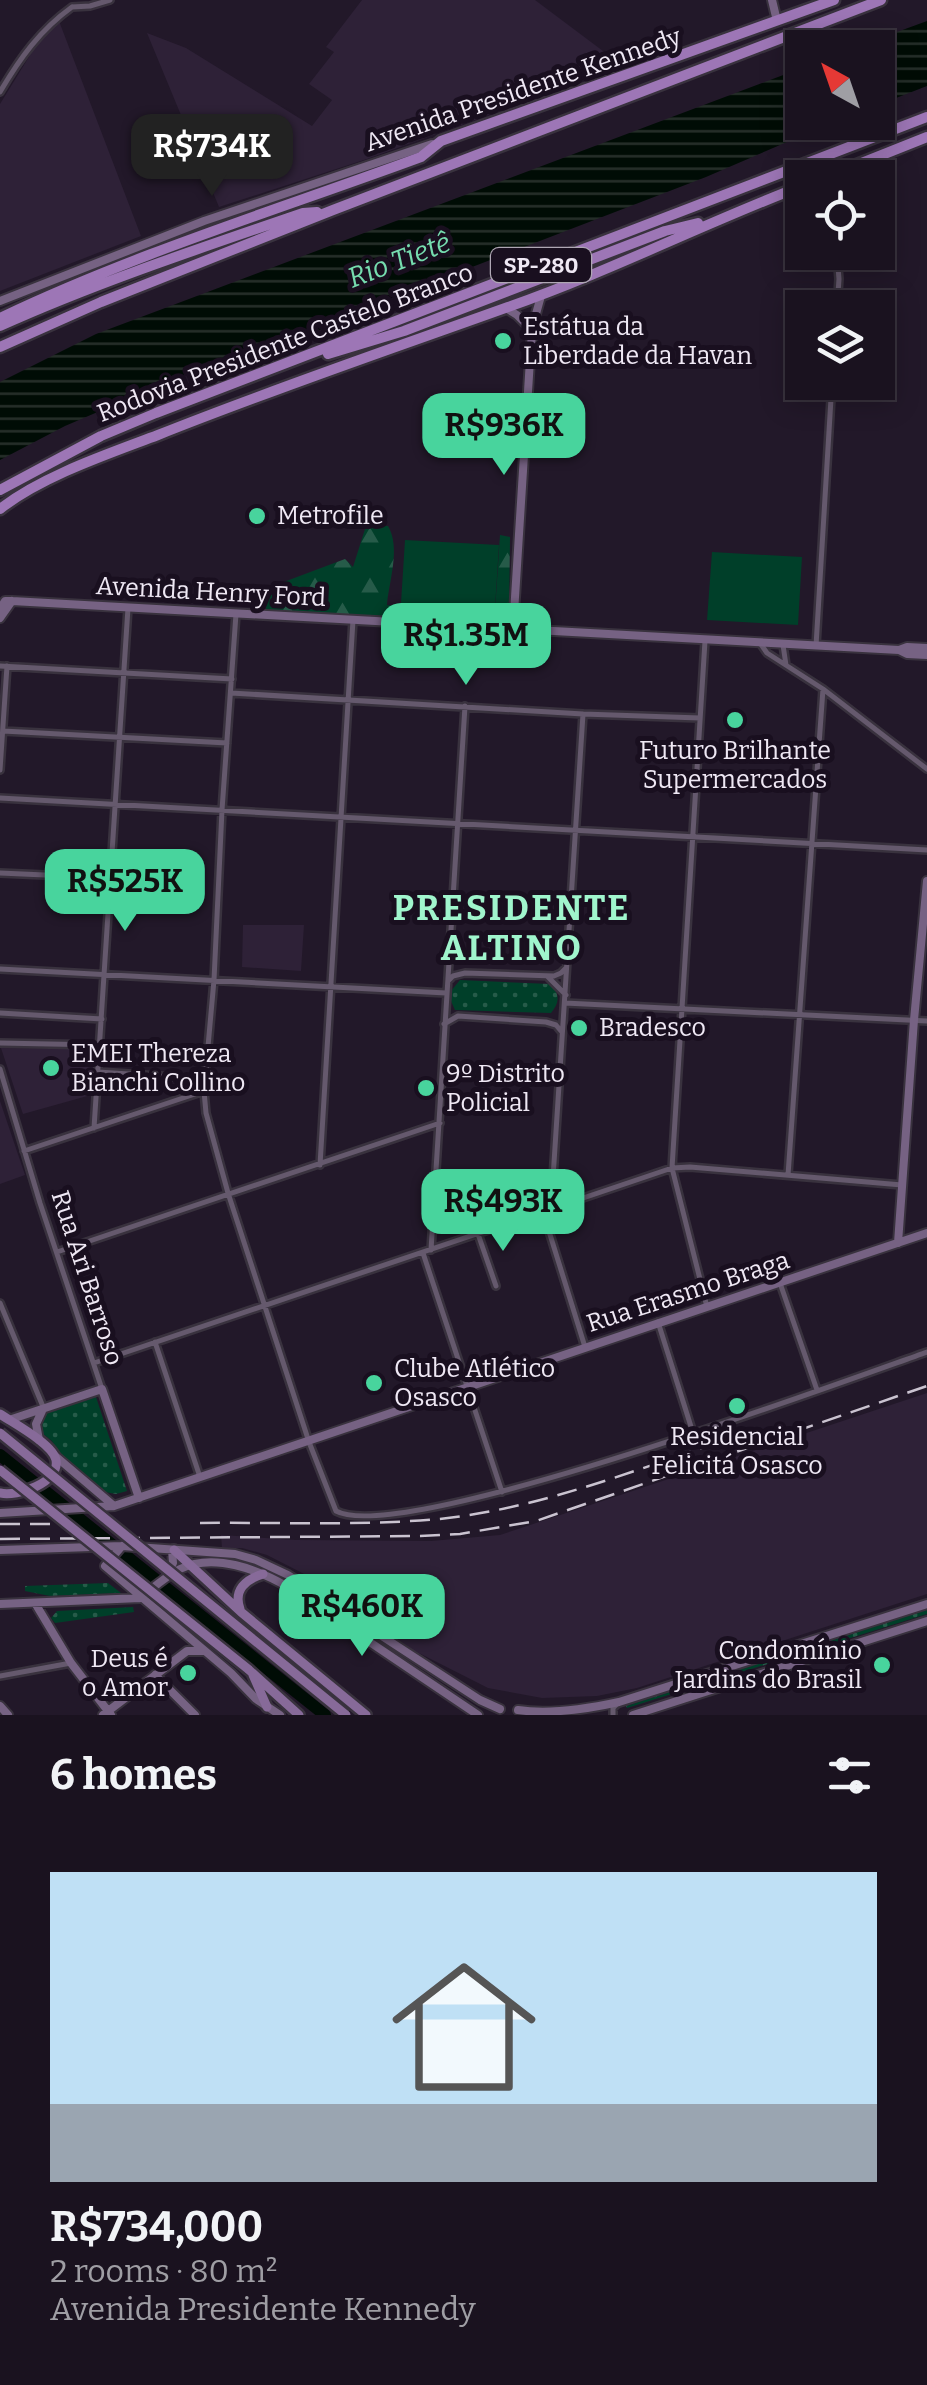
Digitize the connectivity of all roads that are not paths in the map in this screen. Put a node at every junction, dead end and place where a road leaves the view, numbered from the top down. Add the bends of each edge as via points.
1 (110, 0) edge
2 (772, 0) edge
3 (834, 0) edge
4 (881, 0) edge
5 (74, 4) edge
6 (777, 21) junction
7 (0, 92) edge
8 (927, 117) edge
9 (927, 137) edge
10 (441, 141) junction
11 (869, 160) edge
12 (785, 193) edge
13 (333, 210) junction
14 (717, 219) junction
15 (541, 296) junction
16 (0, 301) edge
17 (506, 308) junction
18 (0, 318) edge
19 (0, 326) edge
20 (532, 331) junction
21 (0, 347) edge
22 (308, 356) junction
23 (831, 400) edge
24 (0, 490) edge
25 (0, 509) edge
26 (4, 603) edge
27 (128, 608) junction
28 (236, 614) junction
29 (0, 618) edge
30 (353, 620) junction
31 (513, 629) junction
32 (705, 639) junction
33 (760, 643) junction
34 (783, 645) junction
35 (816, 646) junction
36 (927, 651) edge
37 (786, 665) junction
38 (3, 666) edge
39 (126, 674) junction
40 (232, 679) junction
41 (823, 690) junction
42 (231, 693) junction
43 (349, 700) junction
44 (464, 706) junction
45 (584, 714) junction
46 (700, 718) junction
47 (3, 731) junction
48 (121, 738) junction
49 (227, 744) junction
50 (0, 756) edge
51 (927, 768) edge
52 (0, 770) edge
53 (0, 798) edge
54 (116, 805) junction
55 (222, 810) junction
56 (341, 818) junction
57 (458, 824) junction
58 (575, 831) junction
59 (692, 837) junction
60 (811, 845) junction
61 (927, 850) edge
62 (0, 873) edge
63 (112, 878) junction
64 (927, 881) edge
65 (448, 956) junction
66 (568, 965) junction
67 (0, 969) edge
68 (464, 973) junction
69 (105, 974) junction
70 (548, 977) junction
71 (214, 980) junction
72 (446, 982) junction
73 (331, 985) junction
74 (446, 992) junction
75 (566, 1002) junction
76 (446, 1003) junction
77 (682, 1008) junction
78 (0, 1013) edge
79 (801, 1013) junction
80 (458, 1016) junction
81 (102, 1019) junction
82 (914, 1020) junction
83 (927, 1021) edge
84 (546, 1022) junction
85 (444, 1024) junction
86 (562, 1034) junction
87 (0, 1044) edge
88 (100, 1045) junction
89 (0, 1069) edge
90 (98, 1072) junction
91 (205, 1079) junction
92 (204, 1091) junction
93 (440, 1123) junction
94 (94, 1128) junction
95 (24, 1151) junction
96 (320, 1165) junction
97 (672, 1168) junction
98 (788, 1175) junction
99 (902, 1186) junction
100 (228, 1193) junction
101 (551, 1209) junction
102 (543, 1212) junction
103 (927, 1233) edge
104 (478, 1234) junction
105 (898, 1243) junction
106 (431, 1250) junction
107 (57, 1252) junction
108 (422, 1252) junction
109 (780, 1283) junction
110 (496, 1286) dead end
111 (0, 1303) edge
112 (266, 1304) junction
113 (708, 1307) junction
114 (658, 1322) junction
115 (155, 1342) junction
116 (585, 1347) junction
117 (927, 1352) edge
118 (94, 1363) junction
119 (466, 1388) junction
120 (102, 1389) junction
121 (817, 1390) junction
122 (44, 1409) junction
123 (4, 1417) edge
124 (0, 1433) edge
125 (693, 1433) junction
126 (39, 1440) junction
127 (310, 1442) junction
128 (54, 1456) junction
129 (0, 1470) edge
130 (200, 1477) junction
131 (0, 1492) edge
132 (502, 1492) junction
133 (139, 1498) junction
134 (114, 1506) junction
135 (0, 1512) edge
136 (118, 1547) junction
137 (0, 1550) edge
138 (173, 1550) junction
139 (188, 1566) junction
140 (263, 1574) junction
141 (162, 1581) junction
142 (140, 1598) junction
143 (36, 1603) junction
144 (0, 1604) edge
145 (927, 1604) edge
146 (241, 1612) junction
147 (927, 1622) edge
148 (186, 1635) junction
149 (188, 1651) junction
150 (206, 1652) junction
151 (70, 1663) junction
152 (250, 1670) junction
153 (0, 1676) edge
154 (155, 1676) junction
155 (619, 1702) junction
156 (0, 1706) edge
157 (267, 1707) junction
158 (497, 1712) edge
159 (520, 1713) edge
160 (108, 1714) edge
161 (8, 1715) edge
162 (195, 1715) edge
163 (280, 1715) edge
164 (299, 1715) edge
165 (346, 1715) edge
166 (366, 1715) edge
167 (478, 1715) edge
168 (614, 1715) edge
169 (633, 1715) edge

1 - 5 street
2 - 6 main road
3 - 6 highway, Avenida Presidente Kennedy
4 - 13 highway
5 - 7 street via 35,39
6 - 10 highway, Avenida Presidente Kennedy
8 - 22 highway, Rodovia Presidente Castelo Branco / SP-280
9 - 11 highway
10 - 16 main road, Avenida Presidente Kennedy via 204,221
10 - 18 highway via 420,157 165,249
12 - 14 highway
13 - 19 highway via 304,213 198,249
13 - 21 highway
14 - 15 highway
14 - 22 highway via 665,232 404,331
15 - 17 highway
15 - 20 main road
17 - 20 main road
17 - 25 highway via 106,455
20 - 31 main road
22 - 24 highway, Rodovia Presidente Castelo Branco / SP-280 via 100,436
23 - 35 street
26 - 27 main road, Avenida Henry Ford
26 - 29 main road
27 - 28 main road, Avenida Henry Ford
27 - 39 street
28 - 30 main road, Avenida Henry Ford
28 - 40 street
30 - 31 main road, Avenida Henry Ford
30 - 43 street
31 - 32 main road, Avenida Henry Ford
32 - 33 main road, Avenida Henry Ford
32 - 46 street
33 - 34 main road, Avenida Henry Ford
33 - 37 street
34 - 35 main road, Avenida Henry Ford
34 - 37 street
35 - 36 main road, Avenida Henry Ford
37 - 41 street
38 - 39 street
38 - 47 street
39 - 40 street
39 - 48 street
40 - 42 street
41 - 51 street
41 - 60 street
42 - 43 street
42 - 49 street
43 - 44 street
43 - 56 street
44 - 45 street
44 - 57 street
45 - 46 street
45 - 58 street
46 - 59 street
47 - 48 street
47 - 50 street
48 - 49 street
48 - 54 street
49 - 55 street
50 - 52 street
53 - 54 street
54 - 55 street
54 - 63 street
55 - 56 street
55 - 71 street
56 - 57 street
56 - 73 street
57 - 58 street
57 - 65 street
58 - 59 street
58 - 66 street
59 - 60 street
59 - 77 street
60 - 61 street
60 - 79 street
62 - 63 street
63 - 69 street
64 - 82 main road
65 - 68 street
65 - 72 street
66 - 70 street
66 - 75 street
67 - 69 street
68 - 70 street
68 - 72 street
69 - 71 street
69 - 81 street
70 - 75 street
71 - 73 street
71 - 91 street
72 - 74 street
73 - 74 street
73 - 96 street
74 - 76 street
75 - 77 street
75 - 84 street
75 - 86 street
76 - 80 street
76 - 85 street
77 - 79 street
77 - 97 street
78 - 81 street
79 - 82 street
79 - 98 street
80 - 84 street
80 - 85 street
81 - 88 street
82 - 83 street
82 - 99 main road
84 - 86 street
85 - 93 street
86 - 101 street
87 - 88 street
88 - 90 street
89 - 95 street, Rua Ari Barroso
90 - 91 street
90 - 94 street
91 - 92 street
92 - 94 street
92 - 100 street
93 - 96 street
93 - 106 street
94 - 95 street
95 - 107 street, Rua Ari Barroso
96 - 100 street
97 - 98 street
97 - 101 street
97 - 113 street
98 - 99 street
99 - 105 main road
100 - 107 street
100 - 112 street
101 - 102 street
102 - 104 street
102 - 116 street
103 - 105 main road, Rua Erasmo Braga
104 - 106 street
104 - 110 street
105 - 109 main road, Rua Erasmo Braga
106 - 108 street
107 - 118 street, Rua Ari Barroso
108 - 112 street
108 - 119 street
109 - 113 main road, Rua Erasmo Braga
109 - 121 street
111 - 122 street
112 - 115 street
112 - 127 street
113 - 114 main road, Rua Erasmo Braga
114 - 116 main road, Rua Erasmo Braga
114 - 125 street
115 - 118 street
115 - 130 street
116 - 119 main road, Rua Erasmo Braga
117 - 121 street
118 - 120 street, Rua Ari Barroso
119 - 127 main road, Rua Erasmo Braga
119 - 132 street
120 - 122 main road
120 - 133 main road, Rua Ari Barroso
121 - 125 street
122 - 123 main road
122 - 126 main road via 36,1424
123 - 126 main road
124 - 165 main road, bridge
125 - 132 street
126 - 128 main road
127 - 130 main road, Rua Erasmo Braga
127 - 132 street via 332,1504 346,1516 405,1513
128 - 131 main road via 55,1468 36,1486
128 - 134 main road
129 - 152 main road, bridge
130 - 133 main road, Rua Erasmo Braga
133 - 134 main road, Rua Erasmo Braga
134 - 135 main road, Rua Erasmo Braga
136 - 137 main road
136 - 138 main road
136 - 142 main road via 105,1566
138 - 139 main road
138 - 141 main road
138 - 158 main road via 234,1554 288,1575
139 - 140 main road via 220,1564
139 - 141 main road
139 - 146 main road
140 - 146 main road via 241,1588
140 - 167 main road
141 - 142 main road
142 - 143 main road
142 - 148 main road
143 - 144 main road
143 - 151 main road
145 - 155 main road
146 - 166 main road
147 - 169 main road
148 - 149 main road
148 - 150 main road
149 - 150 main road
149 - 154 main road
150 - 157 main road
151 - 153 street
151 - 160 main road
152 - 157 main road
152 - 164 main road
154 - 160 main road
154 - 162 main road
155 - 159 main road
155 - 168 street
156 - 161 main road
157 - 163 main road
158 - 159 main road via 509,1707

